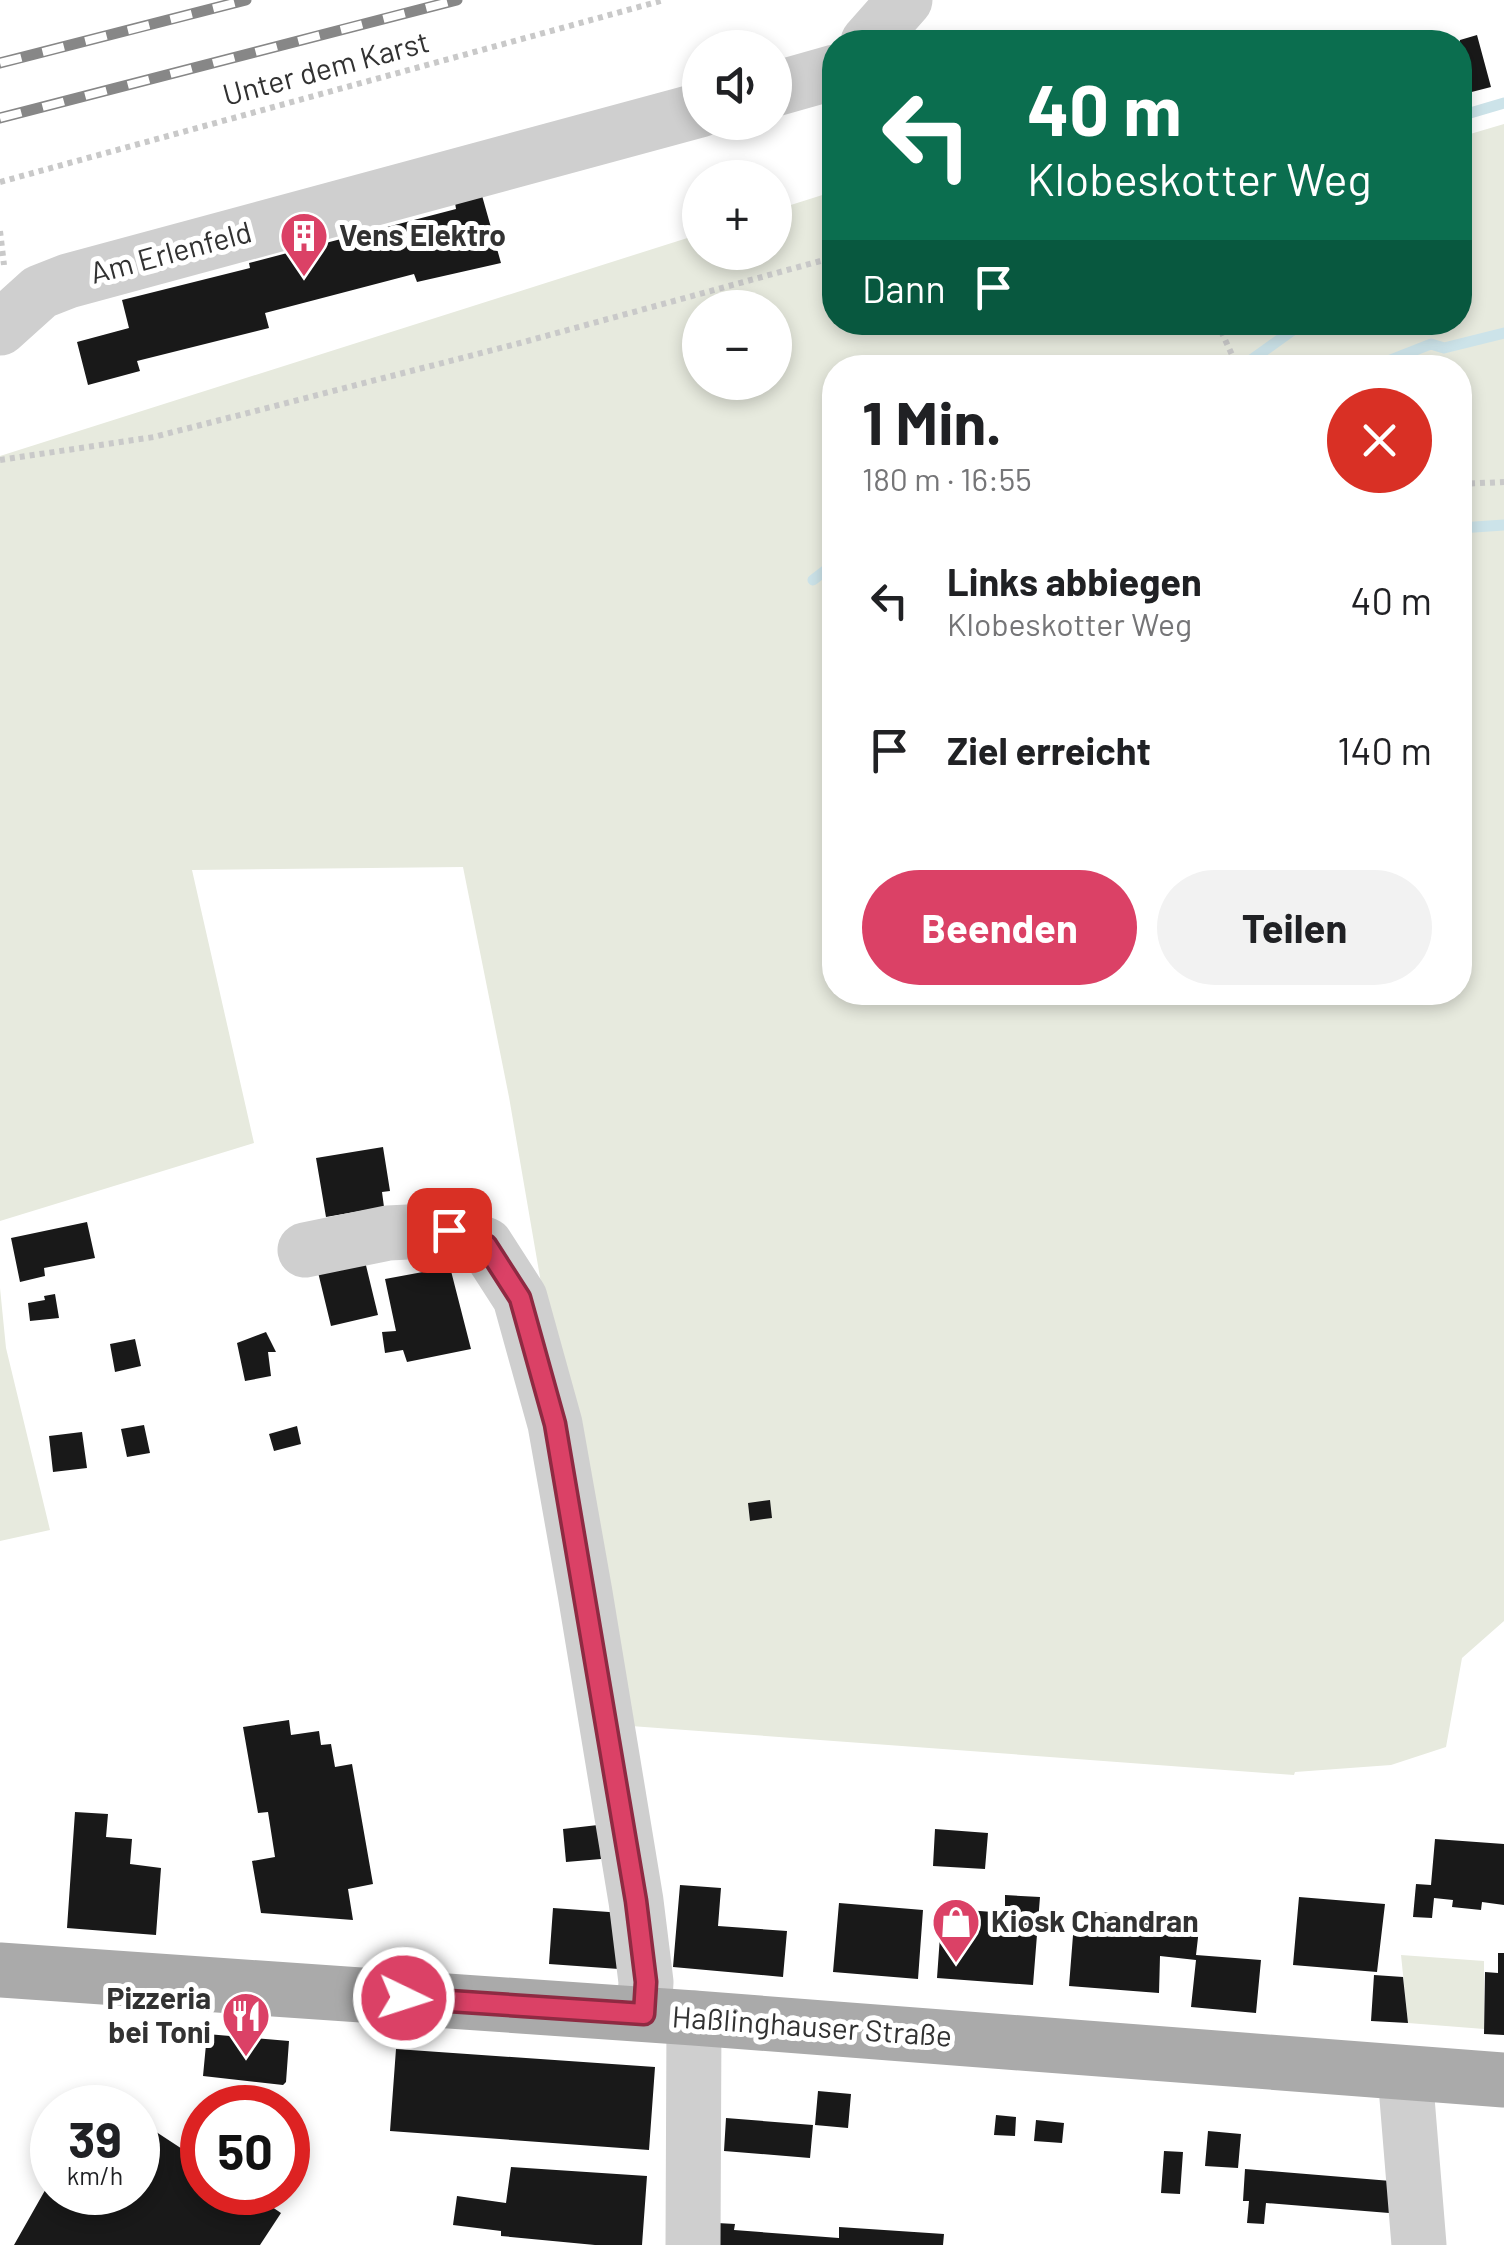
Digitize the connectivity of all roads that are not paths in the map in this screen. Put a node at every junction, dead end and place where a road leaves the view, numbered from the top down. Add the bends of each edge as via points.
1 (905, 0) edge
2 (879, 30) edge
3 (822, 76) edge
4 (792, 84) edge
5 (682, 115) edge
6 (0, 328) edge
7 (305, 1250) dead end
8 (0, 1970) edge
9 (669, 2016) junction
10 (1405, 2074) junction
11 (1504, 2080) edge
12 (693, 2245) edge
13 (1419, 2245) edge

1 - 2 street
3 - 4 street
5 - 6 street, Am Erlenfeld via 68,281 40,292
7 - 9 street via 388,1233 449,1230 486,1245 520,1298 555,1424 646,1982
8 - 9 main road, Haßlinghauser Straße
9 - 10 main road, Haßlinghauser Straße
9 - 12 street
10 - 11 main road, Haßlinghauser Straße
10 - 13 street

